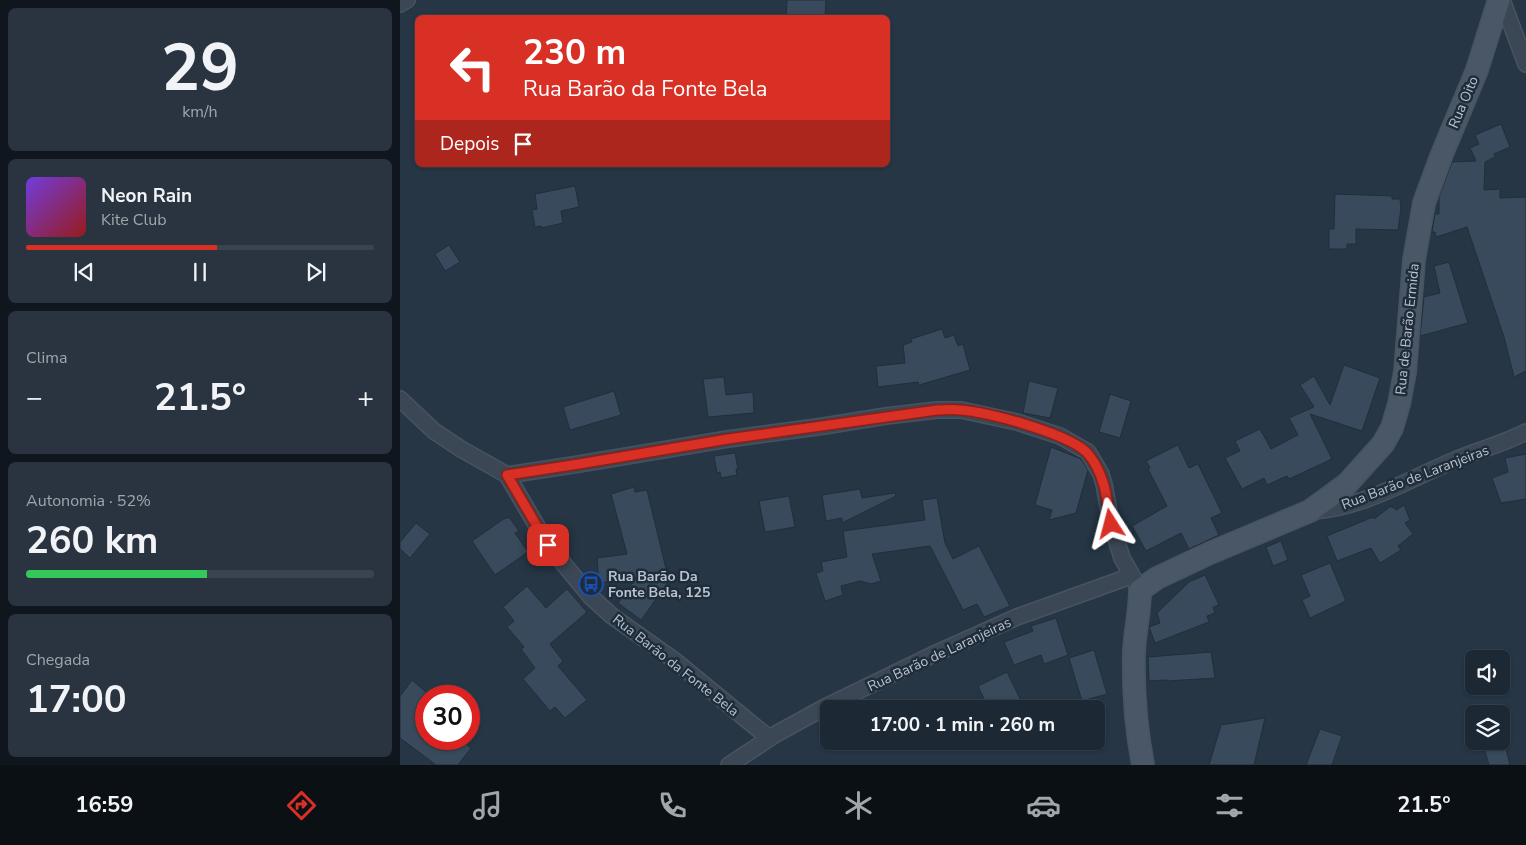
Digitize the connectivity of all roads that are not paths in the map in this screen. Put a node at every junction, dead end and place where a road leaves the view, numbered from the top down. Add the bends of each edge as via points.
1 (407, 0) edge
2 (1500, 0) edge
3 (400, 4) edge
4 (1526, 64) edge
5 (1424, 203) joint
6 (400, 399) edge
7 (1526, 432) edge
8 (507, 475) junction
9 (1310, 510) junction
10 (1136, 583) junction
11 (769, 738) junction
12 (729, 765) edge
13 (1143, 765) edge

1 - 3 street
2 - 4 street
2 - 5 main road, Rua Oito via 1477,70
5 - 9 main road, Rua de Barão Ermida via 1414,260 1405,372 1392,428 1383,444 1347,484
6 - 8 street via 460,449
7 - 9 street, Rua Barão de Laranjeiras via 1381,493 1341,507
8 - 10 street via 886,416 962,410 1017,422 1060,436 1088,452 1101,474 1111,524 1122,558
8 - 11 street, Rua Barão da Fonte Bela via 548,545 591,597
9 - 10 main road, Rua Barão de Laranjeiras via 1157,578
10 - 11 street, Rua Barão de Laranjeiras via 1017,617 827,706
10 - 13 main road via 1140,604 1134,647 1135,712
11 - 12 street, Rua Barão de Laranjeiras

